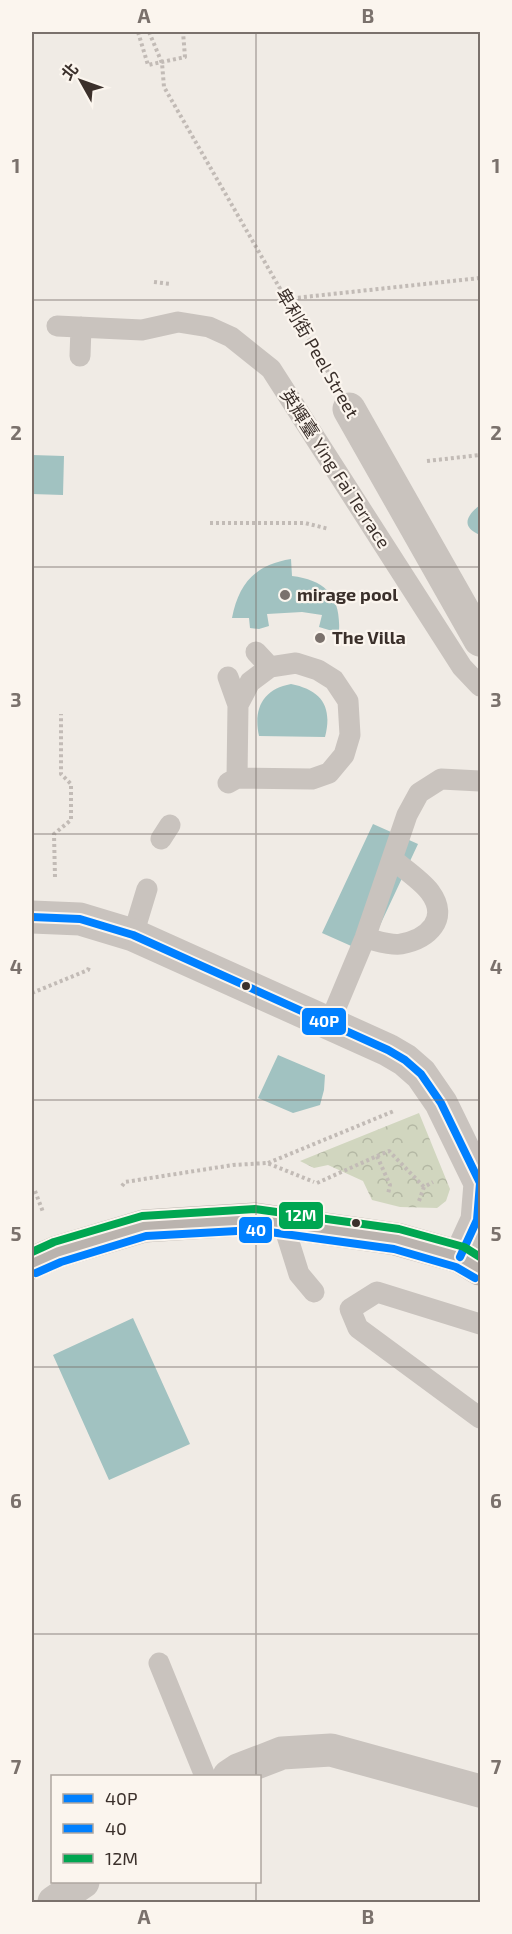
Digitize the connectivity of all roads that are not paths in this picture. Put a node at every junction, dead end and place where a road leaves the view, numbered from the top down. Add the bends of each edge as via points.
1 (57, 326) dead end
2 (81, 327) junction
3 (80, 356) dead end
4 (349, 409) road end
5 (479, 636) edge
6 (228, 676) dead end
7 (480, 686) edge
8 (238, 705) junction
9 (480, 780) edge
10 (392, 859) junction
11 (147, 889) dead end
12 (32, 917) edge
13 (133, 935) junction
14 (365, 938) junction
15 (329, 1024) junction
16 (283, 1223) junction
17 (32, 1263) edge
18 (470, 1263) edge
19 (314, 1292) dead end
20 (480, 1324) edge
21 (480, 1418) edge
22 (159, 1663) dead end
23 (205, 1775) edge
24 (230, 1775) edge
25 (480, 1791) edge
26 (80, 1883) edge
27 (54, 1902) edge

1 - 2 lane, 英輝臺 Ying Fai Terrace
2 - 3 lane
2 - 7 lane, 英輝臺 Ying Fai Terrace via 142,330 178,322 209,327 231,337 271,369 462,667
4 - 5 street, 卑利街 Peel Street via 434,539
6 - 8 lane
8 - 8 lane via 263,659 318,670 334,680 348,701 350,735 344,754 329,773 312,778 232,780
9 - 10 lane via 441,779 419,793
10 - 14 lane
10 - 14 lane via 430,891 437,905 437,922 429,933 400,945
11 - 13 lane
12 - 13 street via 80,919
13 - 15 street
14 - 15 lane
15 - 18 street via 405,1060 422,1074 441,1103 480,1183
16 - 17 main road via 255,1219 144,1226
16 - 18 main road via 396,1239
16 - 19 lane via 299,1274
20 - 21 lane, bridge via 378,1292 350,1309 358,1328
22 - 23 lane
24 - 25 street via 282,1753 331,1750
26 - 27 street

